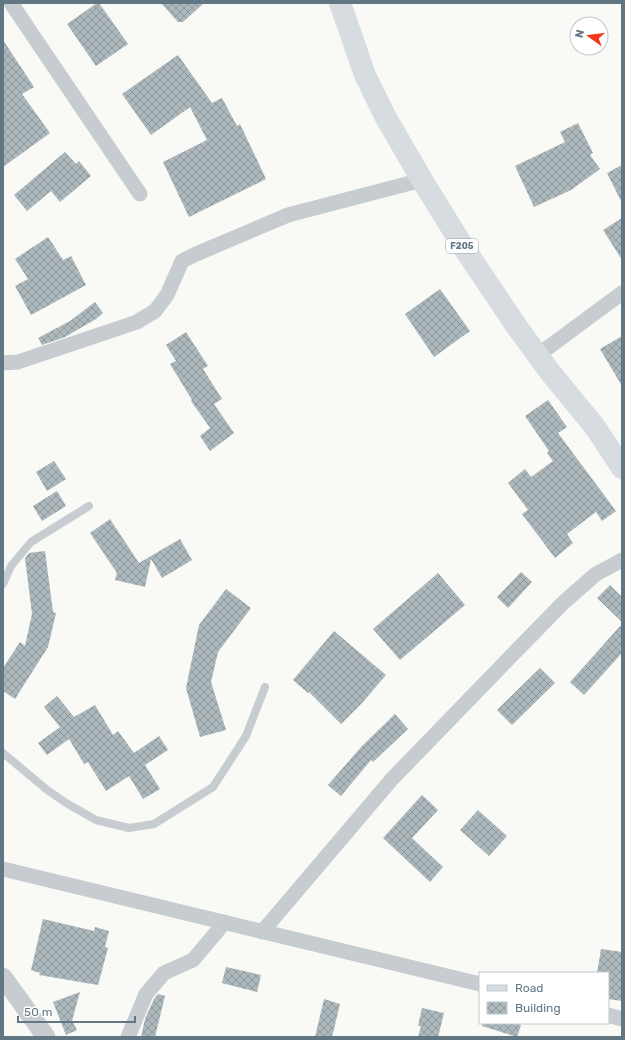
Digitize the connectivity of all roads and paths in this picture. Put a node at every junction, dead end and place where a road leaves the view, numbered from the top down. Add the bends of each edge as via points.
1 (12, 3) edge
2 (340, 3) edge
3 (422, 180) junction
4 (140, 194) dead end
5 (622, 293) edge
6 (538, 355) junction
7 (3, 363) edge
8 (622, 468) edge
9 (89, 506) dead end
10 (622, 560) edge
11 (3, 584) edge
12 (265, 687) dead end
13 (3, 753) edge
14 (3, 869) edge
15 (225, 922) junction
16 (262, 932) junction
17 (3, 977) edge
18 (479, 984) edge
19 (609, 1015) edge
20 (622, 1018) edge
21 (46, 1037) edge
22 (128, 1037) edge

1 - 4 street
2 - 3 main road, F205 via 365,74 385,116
3 - 6 main road, F205 via 464,248
3 - 7 street via 288,215 194,255 182,261 167,295 155,311 137,322 18,362
5 - 6 street
6 - 8 main road, F205 via 595,427
9 - 11 lane via 31,542 11,566
10 - 16 street via 596,574 564,602 392,779
12 - 13 lane via 246,736 213,787 154,824 129,828 96,820 46,789
14 - 15 street
15 - 16 street
15 - 22 street via 193,960 164,973 146,994
16 - 18 street
17 - 21 street
19 - 20 street

